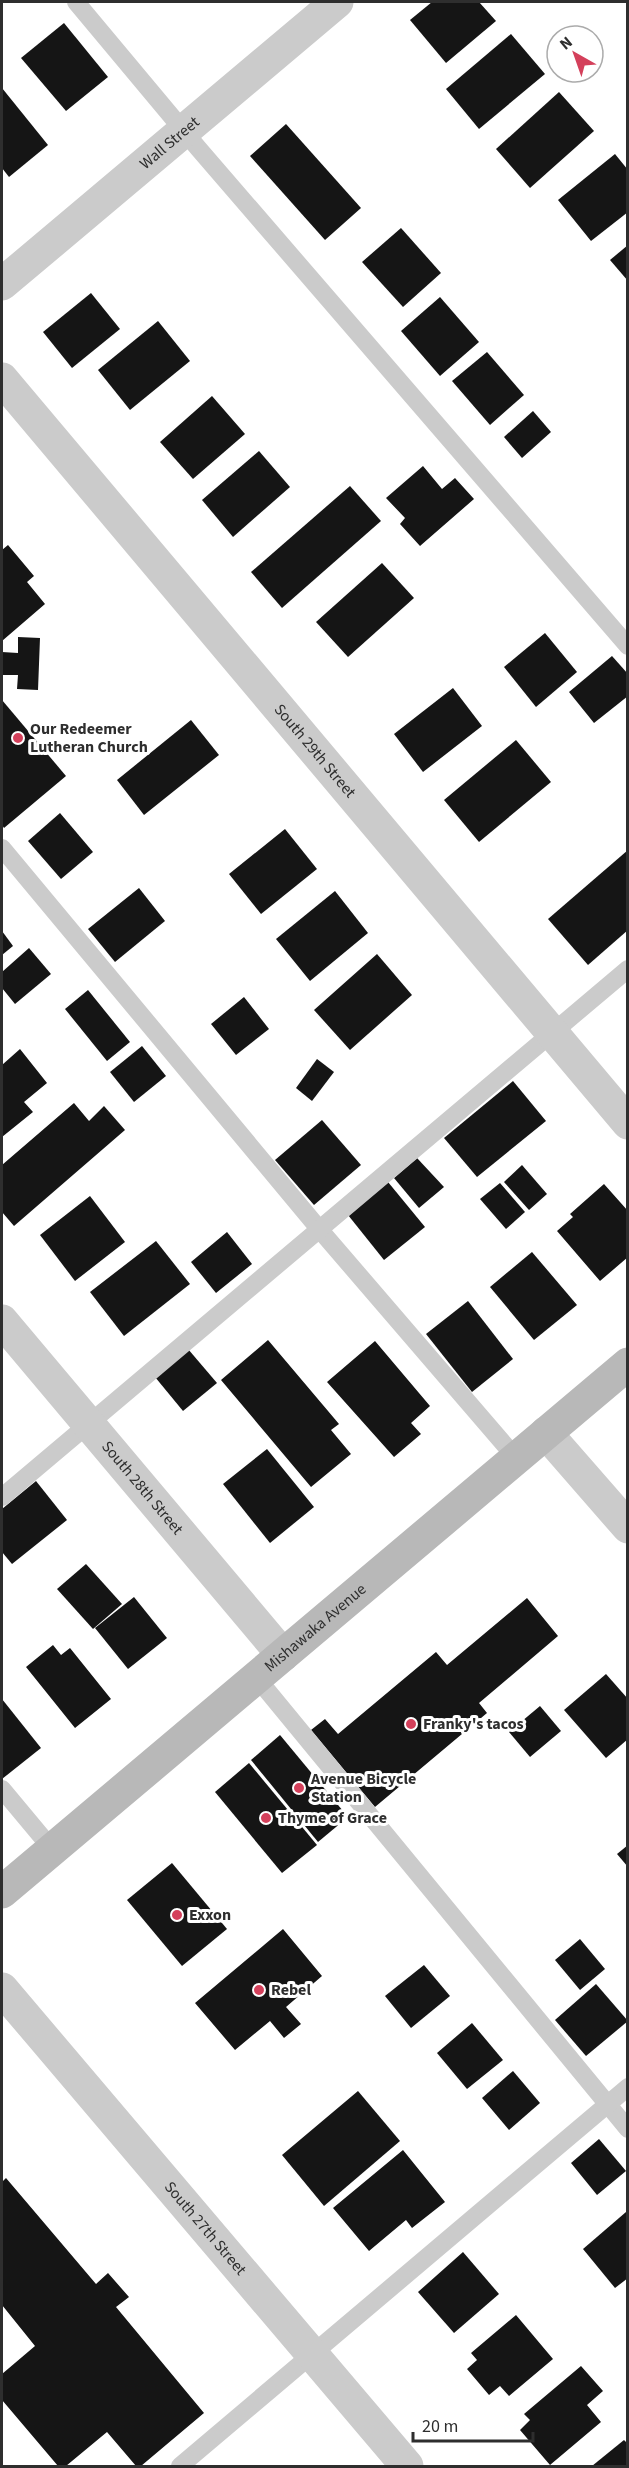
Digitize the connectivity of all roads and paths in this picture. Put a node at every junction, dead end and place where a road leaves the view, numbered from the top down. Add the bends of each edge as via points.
1 (76, 2) edge
2 (338, 2) edge
3 (184, 130) junction
4 (2, 284) edge
5 (2, 380) edge
6 (627, 646) edge
7 (2, 848) edge
8 (627, 969) edge
9 (551, 1034) junction
10 (627, 1123) edge
11 (320, 1230) junction
12 (2, 1321) edge
13 (627, 1364) edge
14 (90, 1425) junction
15 (546, 1433) junction
16 (516, 1458) junction
17 (2, 1497) edge
18 (627, 1527) edge
19 (283, 1655) junction
20 (256, 1677) junction
21 (2, 1789) edge
22 (52, 1850) junction
23 (2, 1892) edge
24 (2, 1989) edge
25 (627, 2087) edge
26 (607, 2105) junction
27 (627, 2129) edge
28 (311, 2353) junction
29 (180, 2466) edge
30 (408, 2466) edge

1 - 3 lane
2 - 3 street, Wall Street
3 - 4 street, Wall Street
3 - 6 lane
5 - 9 street, South 29th Street
7 - 11 lane
8 - 9 lane
9 - 10 street, South 29th Street
9 - 11 lane
11 - 14 lane
11 - 16 lane
12 - 14 street, South 28th Street
13 - 15 main road, Mishawaka Avenue
14 - 17 lane
14 - 19 street, South 28th Street
15 - 16 main road, Mishawaka Avenue
15 - 18 street
16 - 19 main road, Mishawaka Avenue
19 - 20 main road, Mishawaka Avenue
20 - 22 main road, Mishawaka Avenue
20 - 26 lane
21 - 22 lane
22 - 23 main road, Mishawaka Avenue
24 - 28 street, South 27th Street
25 - 26 lane
26 - 27 lane
26 - 28 lane
28 - 29 lane
28 - 30 street, South 27th Street

